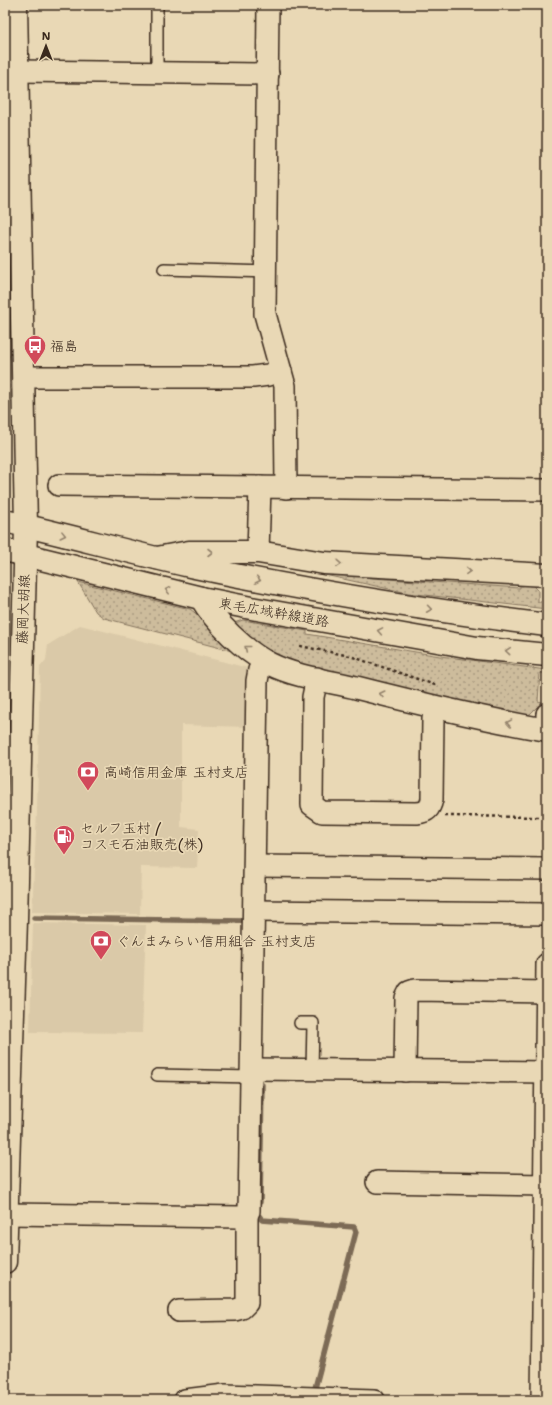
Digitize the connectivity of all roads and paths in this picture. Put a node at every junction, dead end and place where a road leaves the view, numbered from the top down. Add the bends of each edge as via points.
1 (16, 5) edge
2 (157, 5) edge
3 (268, 5) edge
4 (18, 71) junction
5 (157, 73) junction
6 (268, 74) junction
7 (164, 269) dead end
8 (266, 272) junction
9 (281, 371) junction
10 (24, 376) junction
11 (59, 485) dead end
12 (260, 487) junction
13 (286, 488) junction
14 (547, 490) edge
15 (15, 523) edge
16 (258, 552) junction
17 (15, 553) edge
18 (157, 558) junction
19 (547, 575) edge
20 (200, 598) junction
21 (547, 625) edge
22 (300, 646) dead end
23 (547, 655) edge
24 (264, 661) junction
25 (316, 678) junction
26 (444, 688) dead end
27 (436, 708) junction
28 (547, 714) edge
29 (547, 722) edge
30 (547, 730) edge
31 (13, 758) edge
32 (440, 816) dead end
33 (541, 817) dead end
34 (255, 866) junction
35 (547, 869) edge
36 (255, 912) junction
37 (547, 914) edge
38 (10, 920) edge
39 (547, 964) edge
40 (547, 992) edge
41 (300, 1023) dead end
42 (312, 1070) junction
43 (405, 1071) junction
44 (547, 1072) edge
45 (253, 1073) junction
46 (157, 1075) dead end
47 (7, 1125) edge
48 (545, 1175) edge
49 (377, 1182) dead end
50 (247, 1215) junction
51 (6, 1221) edge
52 (5, 1262) edge
53 (179, 1311) dead end
54 (185, 1400) edge
55 (374, 1400) edge
56 (542, 1400) edge

1 - 4 main road, 藤岡大胡線
2 - 5 lane
3 - 6 street
4 - 5 street
4 - 10 main road, 藤岡大胡線 via 17,126
5 - 6 street
6 - 8 street
7 - 8 lane
8 - 9 street via 266,319
9 - 10 street via 253,377
9 - 13 street via 285,386
10 - 15 main road, 藤岡大胡線
11 - 12 street
12 - 13 street
12 - 16 street
13 - 14 street
15 - 17 main road, 藤岡大胡線
15 -> 18 main road, 東毛広域幹線道路
18 -> 16 main road via 189,552
16 -> 19 main road via 324,563
20 -> 17 main road, 東毛広域幹線道路
17 - 31 main road, 藤岡大胡線
18 -> 21 main road, 東毛広域幹線道路 via 329,593
23 -> 20 main road, 東毛広域幹線道路 via 477,648
24 -> 20 main road via 217,621
22 - 26 path via 350,656
24 - 25 main road
24 - 34 street via 257,681
27 -> 25 main road
25 - 27 street via 313,697 312,805 322,812 417,813 430,808 433,719
30 -> 27 main road
28 - 29 street
31 - 38 main road, 藤岡大胡線
32 - 33 path
34 - 35 street
34 - 36 street
36 - 37 street
36 - 45 street
38 - 47 main road, 藤岡大胡線
39 - 40 street
40 - 43 street via 409,992 406,998
40 - 44 street
41 - 42 lane via 313,1023
42 - 43 street
42 - 45 street
43 - 44 street
44 - 48 street
45 - 46 lane
45 - 50 street via 251,1204
47 - 51 main road, 藤岡大胡線
48 - 49 street
48 - 56 street
50 - 51 street
50 - 53 street via 247,1303 242,1308 234,1310
51 - 52 main road, 藤岡大胡線
54 - 55 street via 225,1395

